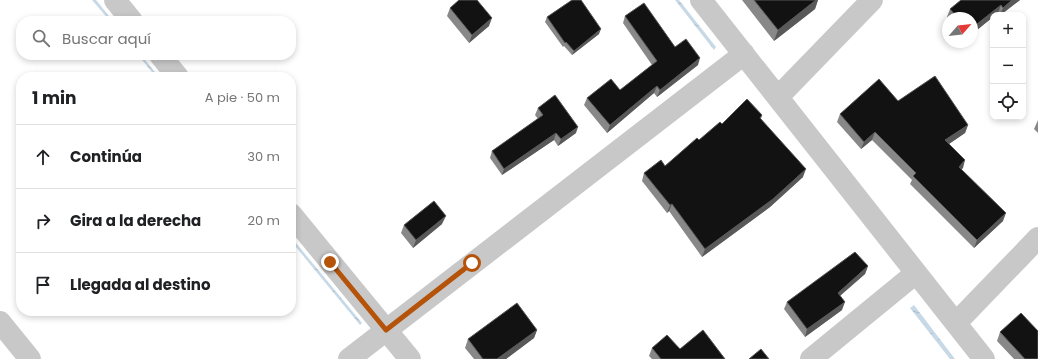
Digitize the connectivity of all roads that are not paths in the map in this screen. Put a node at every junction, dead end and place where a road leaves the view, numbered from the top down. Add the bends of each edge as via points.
1 (115, 0) edge
2 (701, 0) edge
3 (872, 0) edge
4 (128, 16) edge
5 (744, 54) junction
6 (164, 60) edge
7 (174, 72) edge
8 (778, 97) junction
9 (296, 220) edge
10 (1038, 238) edge
11 (916, 273) junction
12 (0, 322) edge
13 (956, 323) junction
14 (386, 330) junction
15 (30, 359) edge
16 (349, 359) edge
17 (410, 359) edge
18 (811, 359) edge
19 (984, 359) edge

1 - 4 street
2 - 5 street
3 - 8 street
5 - 8 street
5 - 14 street
6 - 7 street
8 - 11 street
9 - 14 street
10 - 13 street
11 - 13 street
11 - 18 street
12 - 15 street
13 - 19 street
14 - 16 street
14 - 17 street

